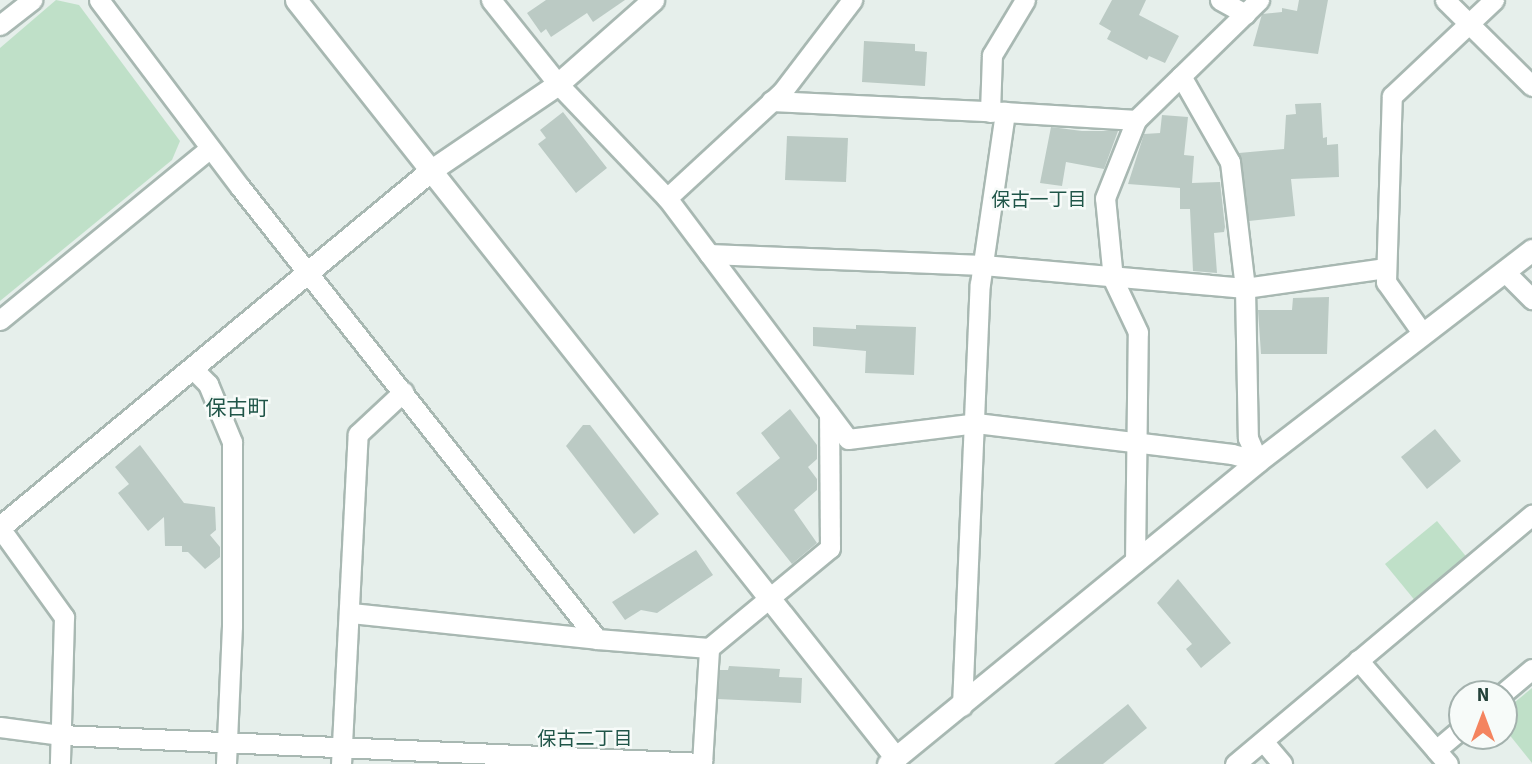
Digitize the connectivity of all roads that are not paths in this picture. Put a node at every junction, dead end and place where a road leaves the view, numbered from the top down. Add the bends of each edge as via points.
1 (32, 0) edge
2 (99, 0) edge
3 (296, 0) edge
4 (491, 0) edge
5 (653, 0) edge
6 (852, 0) edge
7 (1025, 0) edge
8 (1220, 0) edge
9 (1259, 0) edge
10 (1445, 0) edge
11 (1494, 0) edge
12 (1245, 14) junction
13 (1471, 23) junction
14 (0, 25) edge
15 (1181, 76) junction
16 (558, 84) junction
17 (1532, 86) edge
18 (771, 101) junction
19 (997, 112) junction
20 (1136, 120) junction
21 (210, 148) junction
22 (430, 171) junction
23 (667, 198) junction
24 (1532, 250) edge
25 (709, 254) junction
26 (983, 265) junction
27 (1386, 268) junction
28 (307, 273) junction
29 (1506, 273) junction
30 (1113, 279) junction
31 (1245, 288) junction
32 (1532, 299) edge
33 (0, 320) edge
34 (1423, 334) junction
35 (192, 368) junction
36 (403, 392) junction
37 (829, 414) junction
38 (976, 423) junction
39 (1136, 445) junction
40 (1258, 461) junction
41 (1532, 515) edge
42 (0, 528) edge
43 (1135, 563) junction
44 (771, 600) junction
45 (351, 613) junction
46 (597, 639) junction
47 (709, 648) junction
48 (1359, 660) junction
49 (1532, 669) edge
50 (1518, 681) edge
51 (962, 706) junction
52 (0, 727) edge
53 (61, 735) junction
54 (1263, 741) junction
55 (227, 742) junction
56 (341, 757) edge
57 (1442, 757) edge
58 (461, 760) edge
59 (576, 762) edge
60 (895, 762) edge
61 (60, 764) edge
62 (226, 764) edge
63 (702, 764) edge
64 (1235, 764) edge
65 (1282, 764) edge

1 - 14 street
2 - 21 street
3 - 22 street
4 - 16 street
5 - 16 street
6 - 18 street
7 - 19 street via 992,55
8 - 12 street
9 - 12 street
10 - 13 street
11 - 13 street
12 - 15 street
13 - 17 street
13 - 27 street via 1392,96
15 - 20 street
15 - 31 street via 1230,162
16 - 22 street
16 - 23 street
18 - 19 street
18 - 23 street
19 - 20 street
19 - 26 street
20 - 30 street via 1105,198
21 - 28 street
21 - 33 street
22 - 28 street
22 - 44 street
23 - 25 street
24 - 29 street
25 - 26 street
25 - 37 street
26 - 30 street
26 - 38 street
27 - 31 street
27 - 34 street via 1386,282
28 - 35 street
28 - 36 street
29 - 32 street
29 - 34 street
30 - 31 street
30 - 39 street via 1138,332
31 - 40 street via 1248,438
34 - 40 street
35 - 42 street
35 - 55 street via 208,384 232,442
36 - 45 street via 358,435
36 - 46 street
37 - 38 street via 848,439
37 - 44 street via 830,548
38 - 39 street
38 - 51 street
39 - 40 street via 1232,454
39 - 43 street
40 - 43 street
41 - 48 street
42 - 53 street via 64,617
43 - 51 street
44 - 47 street
44 - 60 street
45 - 46 street
45 - 56 street
46 - 47 street
47 - 63 street
48 - 54 street
48 - 57 street
49 - 50 street
51 - 60 street
52 - 53 street
53 - 55 street
53 - 61 street
54 - 64 street
54 - 65 street
55 - 56 street
55 - 62 street
56 - 58 street
58 - 59 street
59 - 63 street

